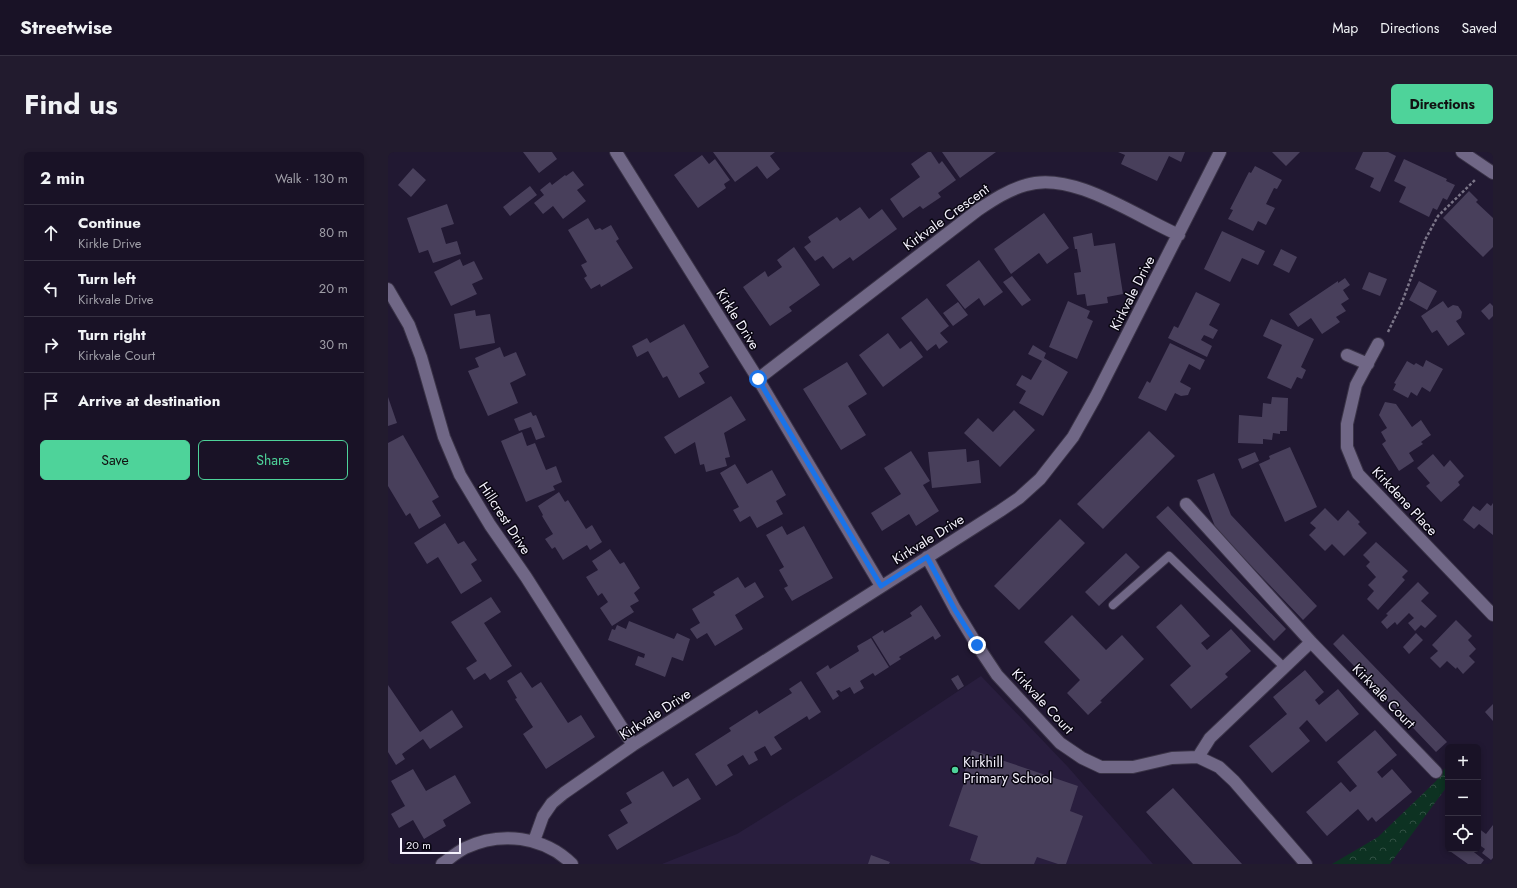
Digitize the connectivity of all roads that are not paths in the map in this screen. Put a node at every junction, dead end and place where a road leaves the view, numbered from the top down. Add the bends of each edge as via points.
1 (1220, 152) edge
2 (1462, 152) edge
3 (618, 153) edge
4 (1490, 170) edge
5 (1179, 235) junction
6 (388, 289) edge
7 (1378, 344) road end
8 (1347, 355) dead end
9 (1368, 364) junction
10 (758, 379) junction
11 (1186, 504) dead end
12 (927, 557) junction
13 (881, 586) junction
14 (1113, 605) dead end
15 (1493, 615) edge
16 (1310, 642) junction
17 (1284, 667) junction
18 (633, 745) junction
19 (1198, 757) junction
20 (1436, 772) dead end
21 (534, 841) junction
22 (442, 864) edge
23 (572, 864) edge
24 (1306, 864) edge

1 - 5 street, Kirkvale Drive
2 - 4 street
3 - 10 street, Kirkle Drive
5 - 10 street, Kirkvale Crescent via 1094,192 1067,184 1027,184 1000,196 978,210
5 - 12 street, Kirkvale Drive via 1069,443 1040,479 1019,498
6 - 18 street, Hillcrest Drive via 409,325 444,437 460,475
7 - 9 street, Kirkdene Place
8 - 9 street
9 - 15 street, Kirkdene Place via 1356,385 1347,424 1348,447 1358,474
10 - 13 street, Kirkle Drive
11 - 16 street, Kirkvale Court
12 - 13 street, Kirkvale Drive
12 - 19 street, Kirkvale Court via 955,610 998,675 1060,743 1101,767 1132,767 1172,758
13 - 18 street, Kirkvale Drive
14 - 17 lane via 1169,556
16 - 17 street
16 - 20 street, Kirkvale Court
17 - 19 street via 1210,738
18 - 21 street, Kirkvale Drive via 552,803 542,816
19 - 24 street, Kirkvale Court via 1219,767 1234,781
21 - 22 street via 503,838 484,841 464,848
21 - 23 street via 553,850

